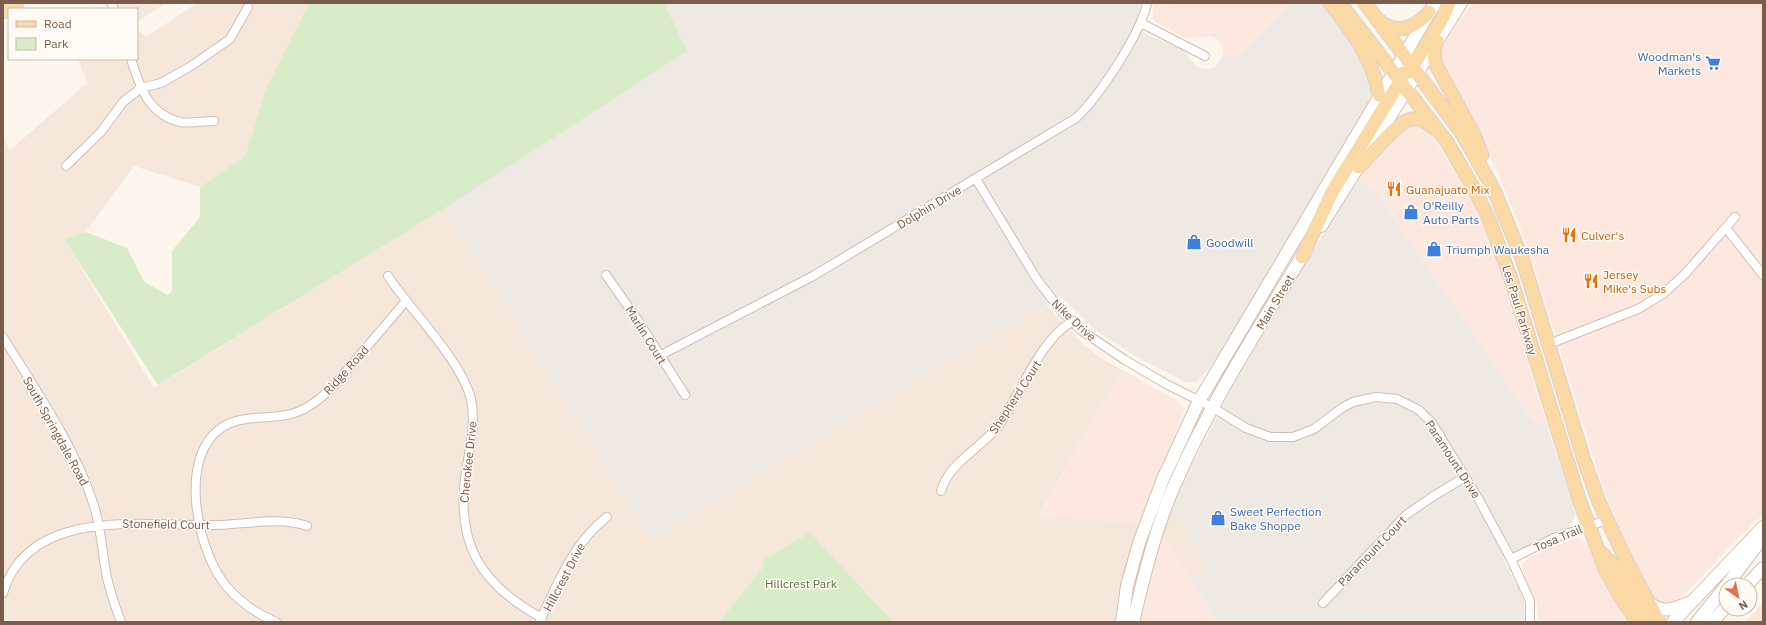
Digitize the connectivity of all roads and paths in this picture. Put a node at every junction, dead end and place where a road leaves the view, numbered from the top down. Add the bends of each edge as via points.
1 (1147, 3) edge
2 (1330, 3) edge
3 (1340, 3) edge
4 (1365, 3) edge
5 (1461, 3) edge
6 (248, 7) dead end
7 (1454, 7) edge
8 (1432, 8) edge
9 (1376, 17) junction
10 (1141, 23) junction
11 (1437, 41) junction
12 (1206, 56) dead end
13 (1404, 56) junction
14 (131, 60) edge
15 (1407, 76) junction
16 (141, 88) junction
17 (1379, 95) junction
18 (214, 121) dead end
19 (1441, 134) junction
20 (66, 166) dead end
21 (1359, 167) junction
22 (1484, 172) junction
23 (976, 178) junction
24 (1735, 217) dead end
25 (1726, 228) junction
26 (1302, 257) junction
27 (606, 275) dead end
28 (1763, 275) edge
29 (388, 276) dead end
30 (1511, 279) junction
31 (405, 302) junction
32 (1074, 322) junction
33 (3, 337) edge
34 (1549, 344) junction
35 (1533, 351) junction
36 (660, 356) junction
37 (685, 395) dead end
38 (1199, 401) junction
39 (1212, 407) junction
40 (1576, 433) junction
41 (1465, 477) junction
42 (1164, 479) junction
43 (941, 490) dead end
44 (607, 517) dead end
45 (1607, 520) junction
46 (201, 525) junction
47 (1589, 525) junction
48 (99, 526) junction
49 (307, 526) dead end
50 (1763, 527) edge
51 (1159, 529) junction
52 (1763, 537) edge
53 (1597, 546) junction
54 (1511, 559) junction
55 (1763, 568) edge
56 (1733, 577) edge
57 (1755, 577) edge
58 (1616, 591) junction
59 (3, 592) edge
60 (1718, 596) edge
61 (1692, 602) junction
62 (1323, 603) dead end
63 (1650, 603) junction
64 (541, 620) edge
65 (121, 622) edge
66 (276, 622) edge
67 (1122, 622) edge
68 (1133, 622) edge
69 (1530, 622) edge
70 (1630, 622) edge
71 (1637, 622) edge
72 (1647, 622) edge
73 (1659, 622) edge
74 (1673, 622) edge
75 (1697, 622) edge

1 - 10 street, Dolphin Drive
2 - 17 main road via 1360,45 1372,69
3 - 15 main road, Les Paul Parkway
4 - 9 main road, Les Paul Parkway
5 - 7 main road, Main Street
6 - 16 street via 230,39 161,83
7 - 11 main road, Main Street
7 - 15 main road via 1440,21
8 - 9 main road via 1414,26 1403,29 1392,28
8 - 13 main road
9 - 13 main road, Les Paul Parkway
10 - 12 street
10 - 23 street, Dolphin Drive via 1095,97 1076,118
11 - 15 main road, Main Street
11 - 22 main road via 1434,50 1435,63 1480,148
13 - 15 main road, Les Paul Parkway
14 - 16 street
15 - 17 main road, Main Street
15 - 19 main road, Les Paul Parkway
15 - 21 main road, Main Street
15 - 22 main road, Les Paul Parkway via 1461,132
15 - 26 main road via 1332,192
16 - 18 street via 146,99 158,112 181,122
16 - 20 street via 123,102 100,133
17 - 38 main road, Main Street
19 - 21 main road via 1424,121 1409,120 1392,133
19 - 30 main road, Les Paul Parkway via 1473,187 1498,241
21 - 26 main road, Main Street
22 - 34 main road, Les Paul Parkway via 1517,244
23 - 32 street, Nike Drive via 1046,292
23 - 36 street, Dolphin Drive via 813,276
24 - 25 street
25 - 28 street
25 - 34 street via 1672,287 1650,303
26 - 39 main road, Main Street
27 - 36 street, Marlin Court
29 - 31 street, Cherokee Drive
30 - 34 main road via 1523,292 1536,333
30 - 35 main road, Les Paul Parkway
31 - 46 street, Ridge Road via 335,384 315,402 285,416 230,423 214,434 202,450 197,464 196,494
31 - 64 street, Cherokee Drive via 452,360 471,398 473,420 462,500 470,544 485,573 494,584
32 - 38 street, Nike Drive via 1082,331 1114,353
32 - 43 street, Shepherd Court via 1063,326 1057,333 999,424 947,475
33 - 48 street, South Springdale Road via 77,464 95,508
34 - 40 main road, Les Paul Parkway
35 - 40 main road via 1546,357 1549,362 1567,418
35 - 47 main road, Les Paul Parkway via 1560,442
36 - 37 street, Marlin Court
38 - 39 street, Paramount Drive
38 - 42 main road, Main Street
39 - 41 street, Paramount Drive via 1248,429 1270,437 1286,438 1309,432 1342,408 1359,400 1376,397 1397,399 1414,407 1428,419
39 - 51 main road, Main Street via 1174,487
40 - 45 main road, Les Paul Parkway
41 - 54 street, Paramount Drive
41 - 62 street, Paramount Court via 1406,515
42 - 51 main road via 1168,486 1158,514
42 - 67 main road, Main Street via 1139,543 1127,586
44 - 64 street, Hillcrest Drive via 594,527 578,547
45 - 47 street, Tosa Trail
45 - 63 main road, Les Paul Parkway
46 - 48 street, Stonefield Court via 135,522
46 - 49 street, Stonefield Court via 274,521 297,522
46 - 66 street, Ridge Road via 208,553 228,588 248,607
47 - 53 main road, Les Paul Parkway
47 - 54 street, Tosa Trail via 1554,538
48 - 59 street, Stonefield Court via 67,532 32,549 13,572
48 - 65 street, South Springdale Road via 110,589
50 - 61 main road
51 - 68 main road, Main Street via 1147,561
52 - 56 main road
53 - 58 main road, Les Paul Parkway
53 - 72 main road via 1616,568
54 - 69 street, Paramount Drive via 1530,601
55 - 57 main road
58 - 70 main road
58 - 71 main road, Les Paul Parkway
60 - 75 main road
61 - 63 main road via 1665,610 1657,609
61 - 74 main road
63 - 73 main road, Les Paul Parkway

